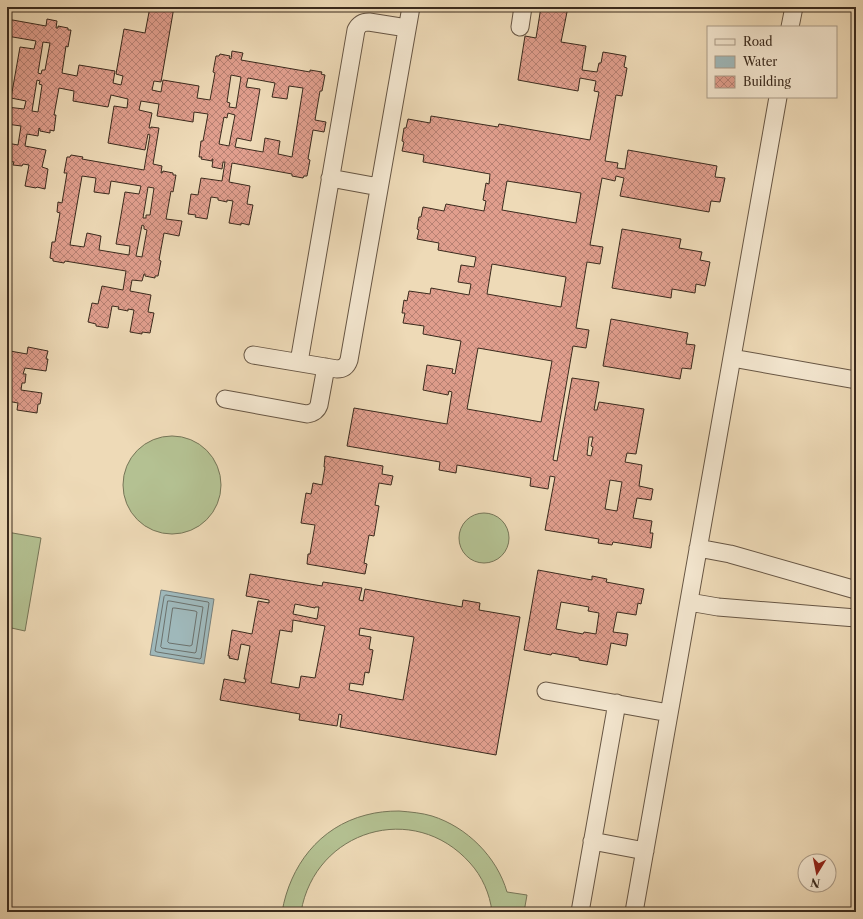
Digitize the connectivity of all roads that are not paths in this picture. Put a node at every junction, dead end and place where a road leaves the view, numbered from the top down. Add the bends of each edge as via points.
1 (410, 7) edge
2 (523, 7) edge
3 (794, 7) edge
4 (790, 26) edge
5 (520, 27) dead end
6 (407, 28) junction
7 (778, 98) edge
8 (330, 178) junction
9 (379, 187) junction
10 (253, 354) dead end
11 (732, 358) junction
12 (298, 362) junction
13 (326, 367) junction
14 (856, 380) edge
15 (225, 399) dead end
16 (698, 548) junction
17 (856, 590) edge
18 (689, 602) junction
19 (856, 618) edge
20 (546, 691) dead end
21 (617, 703) junction
22 (669, 713) junction
23 (592, 842) junction
24 (645, 851) junction
25 (580, 912) edge
26 (634, 912) edge

1 - 6 lane
2 - 5 lane
3 - 4 lane
6 - 8 lane via 369,22 358,26
6 - 9 lane
7 - 11 lane
8 - 9 lane
8 - 12 lane
9 - 13 lane via 349,360 341,369
10 - 12 lane
11 - 14 lane
11 - 16 lane
12 - 13 lane
13 - 15 lane via 319,405 315,412 307,414
16 - 17 lane via 730,554
16 - 18 lane
18 - 19 lane via 718,607
18 - 22 lane
20 - 21 lane
21 - 22 lane
21 - 23 lane
22 - 24 lane
23 - 24 lane
23 - 25 lane
24 - 26 lane

